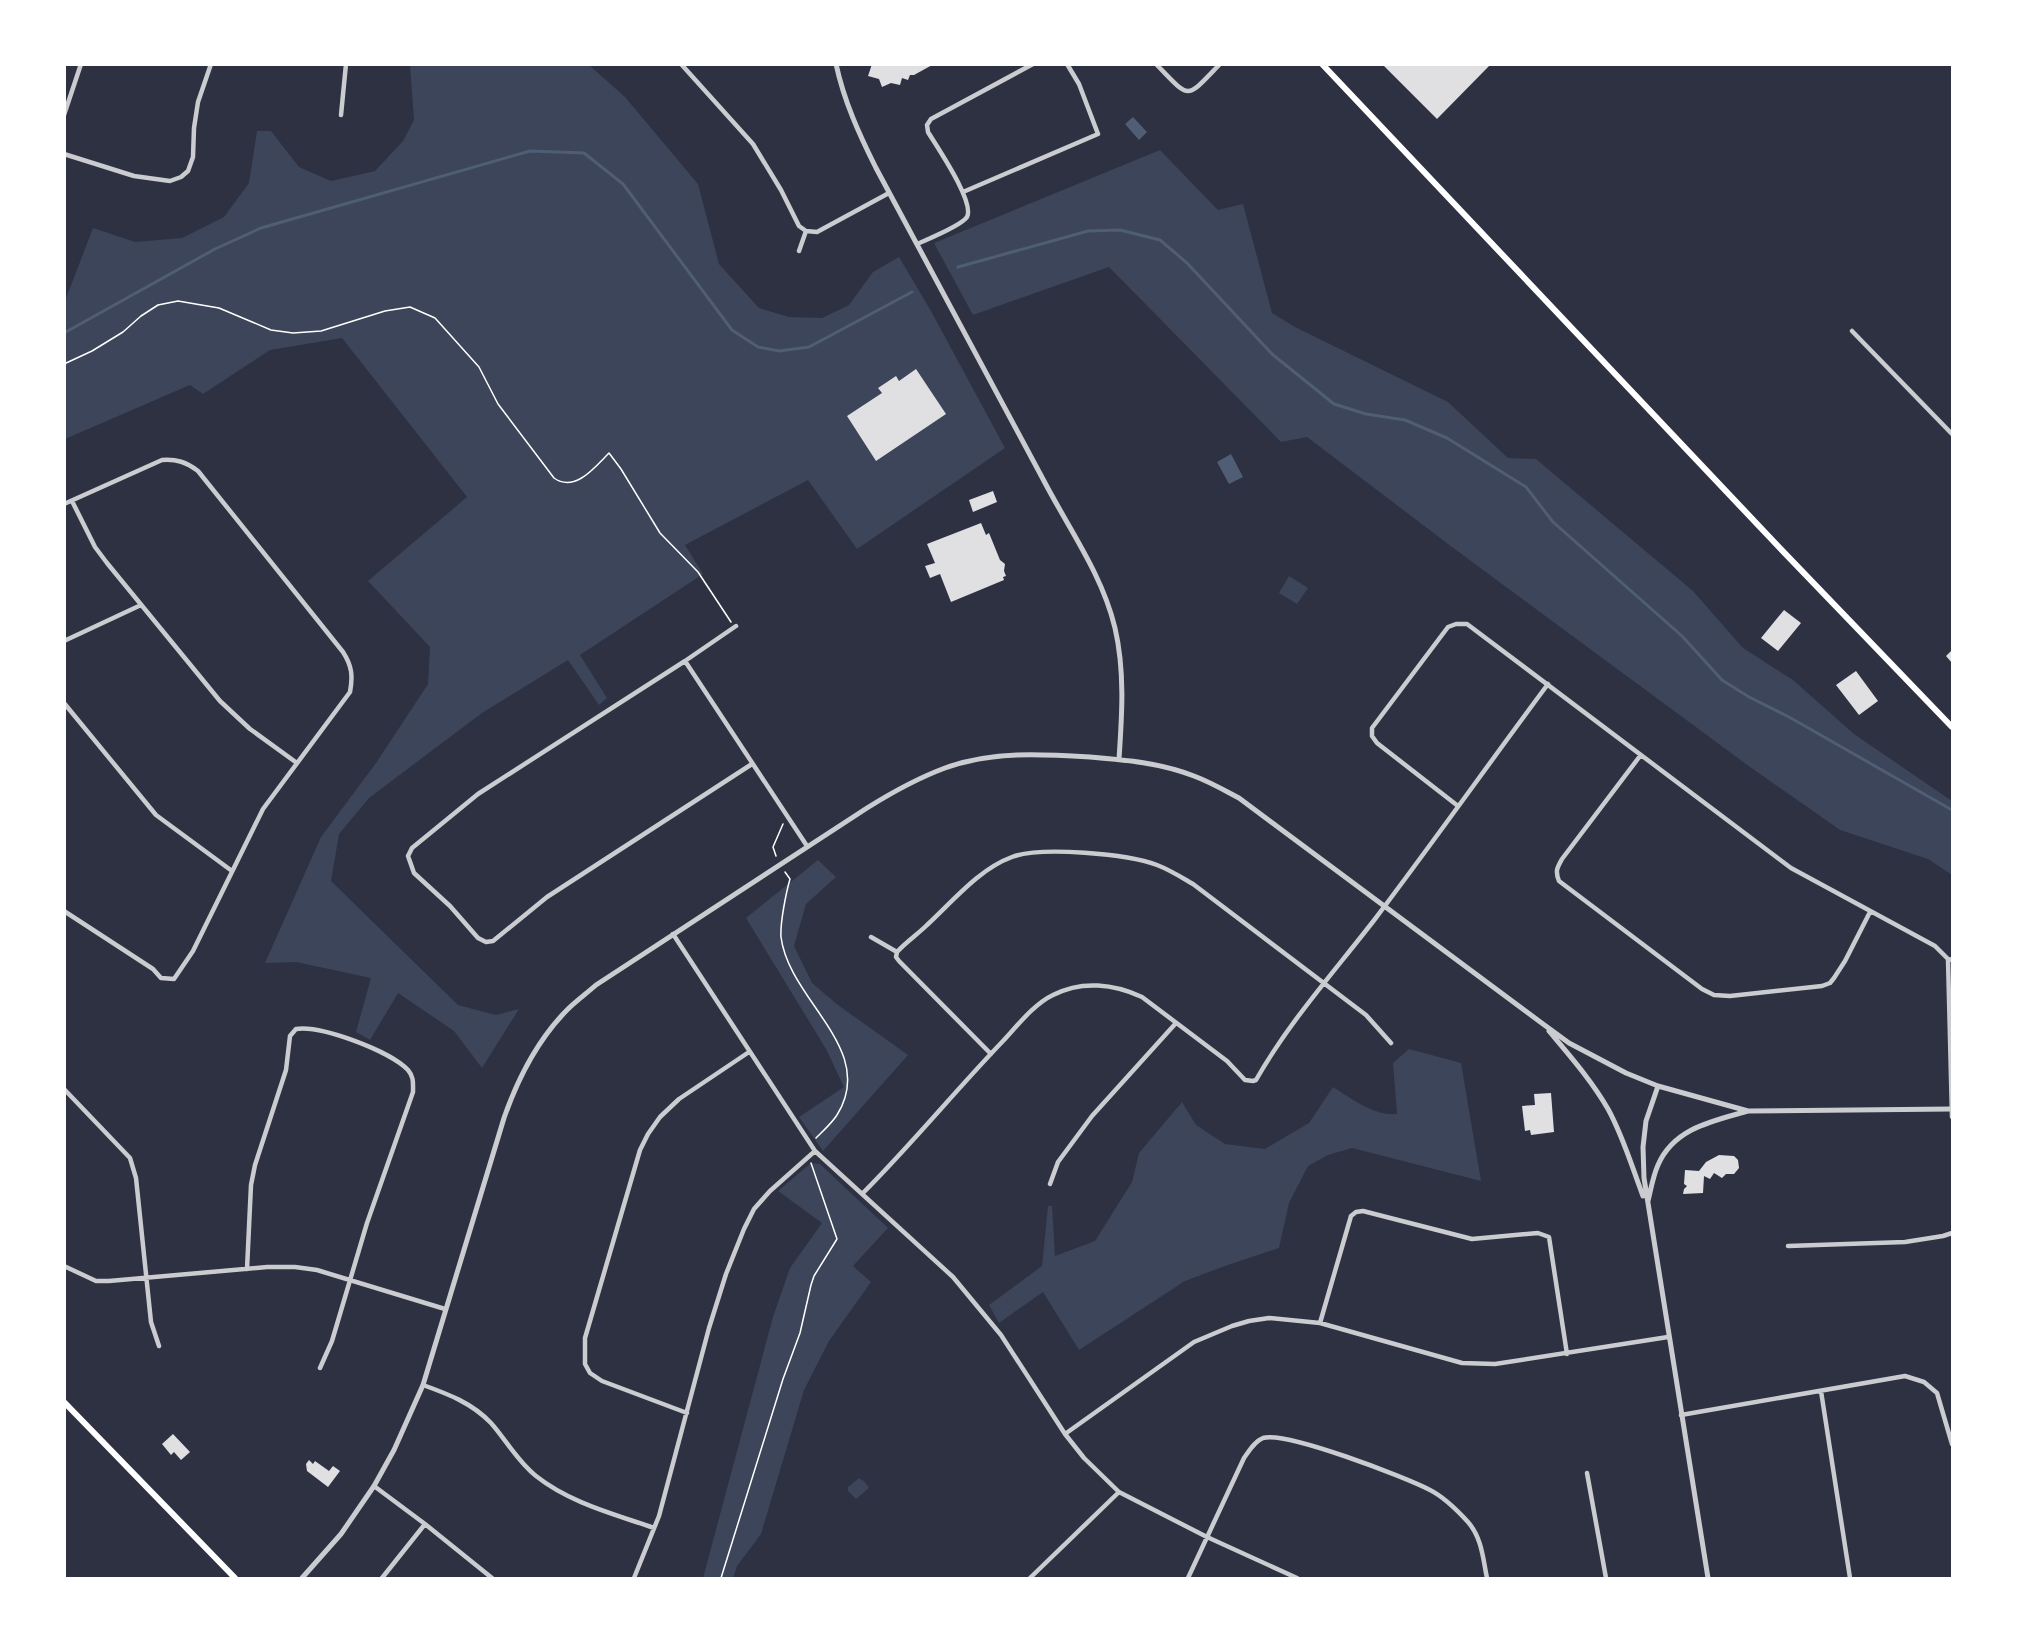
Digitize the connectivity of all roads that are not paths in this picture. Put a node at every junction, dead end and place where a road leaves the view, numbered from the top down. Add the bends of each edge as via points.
1 (81, 64) edge
2 (211, 64) edge
3 (346, 64) edge
4 (681, 64) edge
5 (836, 64) edge
6 (1033, 64) edge
7 (1067, 64) edge
8 (1156, 64) edge
9 (1220, 64) edge
10 (1322, 64) edge
11 (341, 114) dead end
12 (64, 115) edge
13 (64, 154) edge
14 (963, 192) junction
15 (889, 193) junction
16 (806, 231) junction
17 (917, 244) junction
18 (799, 251) dead end
19 (1852, 331) dead end
20 (1953, 434) edge
21 (72, 501) junction
22 (64, 504) edge
23 (141, 605) junction
24 (735, 628) road end
25 (64, 641) edge
26 (685, 662) junction
27 (1548, 684) junction
28 (64, 703) edge
29 (1953, 727) edge
30 (1640, 756) junction
31 (1119, 759) junction
32 (297, 764) junction
33 (752, 764) junction
34 (1458, 806) junction
35 (807, 846) junction
36 (232, 871) junction
37 (1384, 906) junction
38 (64, 910) edge
39 (1870, 912) junction
40 (673, 934) junction
41 (871, 937) dead end
42 (897, 952) junction
43 (1950, 959) edge
44 (1324, 983) junction
45 (1176, 1023) junction
46 (1542, 1024) junction
47 (1391, 1043) dead end
48 (749, 1052) junction
49 (991, 1053) junction
50 (1658, 1086) junction
51 (64, 1089) edge
52 (1952, 1109) edge
53 (1748, 1111) junction
54 (1953, 1117) edge
55 (815, 1151) junction
56 (1050, 1185) dead end
57 (862, 1194) junction
58 (1647, 1206) junction
59 (1953, 1233) edge
60 (1788, 1246) dead end
61 (64, 1266) edge
62 (247, 1269) junction
63 (147, 1278) junction
64 (351, 1280) junction
65 (445, 1309) junction
66 (1320, 1323) junction
67 (1668, 1337) junction
68 (159, 1346) dead end
69 (1567, 1354) junction
70 (320, 1368) dead end
71 (423, 1385) junction
72 (1821, 1391) junction
73 (64, 1402) edge
74 (687, 1413) junction
75 (1681, 1415) junction
76 (1065, 1434) junction
77 (1953, 1444) edge
78 (1587, 1473) dead end
79 (374, 1486) junction
80 (1119, 1492) junction
81 (425, 1524) junction
82 (654, 1528) junction
83 (1207, 1537) junction
84 (235, 1578) edge
85 (302, 1578) edge
86 (382, 1578) edge
87 (492, 1578) edge
88 (634, 1578) edge
89 (1030, 1578) edge
90 (1188, 1578) edge
91 (1297, 1578) edge
92 (1487, 1578) edge
93 (1606, 1578) edge
94 (1708, 1578) edge
95 (1850, 1578) edge

1 - 12 street
2 - 13 street via 198,102 193,157 181,177 170,180 134,176
3 - 11 street
4 - 16 street via 753,144 799,226
5 - 15 street via 859,134
6 - 14 street via 927,125
7 - 14 street via 1098,134
8 - 9 street via 1181,91 1188,92
10 - 29 main road
14 - 17 street via 967,216
15 - 16 street via 816,232
15 - 17 street
16 - 18 street
17 - 31 street via 1106,599 1121,664
19 - 20 street
21 - 22 street
21 - 23 street via 95,547
21 - 32 street via 162,460 175,459 198,471 351,664 350,692
23 - 25 street
23 - 32 street via 220,701
24 - 26 street
26 - 33 street
26 - 33 street via 478,794 412,848 408,856 414,873 478,938 493,941 547,897
27 - 30 street
27 - 34 street
27 - 34 street via 1467,624 1456,624 1448,627 1376,722 1372,736 1377,743
28 - 36 street via 156,814
30 - 39 street via 1791,868
30 - 39 street via 1562,859 1556,874 1558,880 1702,989 1730,996 1830,983
31 - 35 street via 1019,754 945,768 891,793
31 - 37 street via 1165,767 1216,785
32 - 36 street via 263,809
33 - 35 street
34 - 37 street
35 - 40 street
36 - 38 street via 193,951 174,979 161,978
37 - 44 street
37 - 46 street
39 - 43 street via 1935,946
40 - 48 street
40 - 65 street via 596,985 567,1010 526,1065 504,1118
41 - 42 street
42 - 44 street via 983,873 1002,861 1034,852 1087,854 1139,860 1177,874
42 - 49 street via 899,962
43 - 52 street
44 - 45 street via 1252,1082
44 - 47 street via 1366,1015
45 - 49 street via 1126,990 1107,985 1084,986 1052,995
45 - 56 street via 1092,1116 1058,1162
46 - 50 street via 1593,1057
46 - 58 street via 1593,1084 1609,1110
48 - 55 street
48 - 74 street via 680,1098 648,1134 585,1338 585,1364 590,1373
49 - 57 street
50 - 53 street
50 - 58 street via 1644,1134
51 - 63 street via 130,1158 136,1178
52 - 53 street
52 - 54 street
53 - 58 street via 1704,1124 1680,1137 1658,1164
55 - 57 street
55 - 74 street via 754,1209 726,1274
57 - 76 street via 953,1277 980,1308
58 - 67 street
59 - 60 street via 1905,1242
61 - 63 street via 96,1281
62 - 63 street
62 - 64 street via 295,1267
62 - 64 street via 255,1165 286,1070 290,1036 296,1029 312,1028 365,1044 400,1064 414,1078 413,1092
63 - 68 street
64 - 65 street
64 - 70 street
65 - 71 street
66 - 69 street via 1462,1363 1495,1364
66 - 69 street via 1351,1216 1363,1210 1472,1239 1538,1233 1549,1238
66 - 76 street via 1269,1318 1249,1321 1194,1342
67 - 69 street
67 - 75 street
71 - 79 street
71 - 82 street via 462,1400 476,1410 534,1475 555,1490
72 - 75 street
72 - 77 street via 1905,1376 1924,1382 1937,1393
72 - 95 street
73 - 84 main road
74 - 82 street
75 - 94 street
76 - 80 street
78 - 93 street
79 - 81 street
79 - 85 street via 341,1534
80 - 83 street
80 - 89 street
81 - 86 street
81 - 87 street
82 - 88 street
83 - 90 street
83 - 91 street
83 - 92 street via 1252,1446 1263,1438 1282,1438 1367,1462 1430,1490 1470,1524 1480,1543

